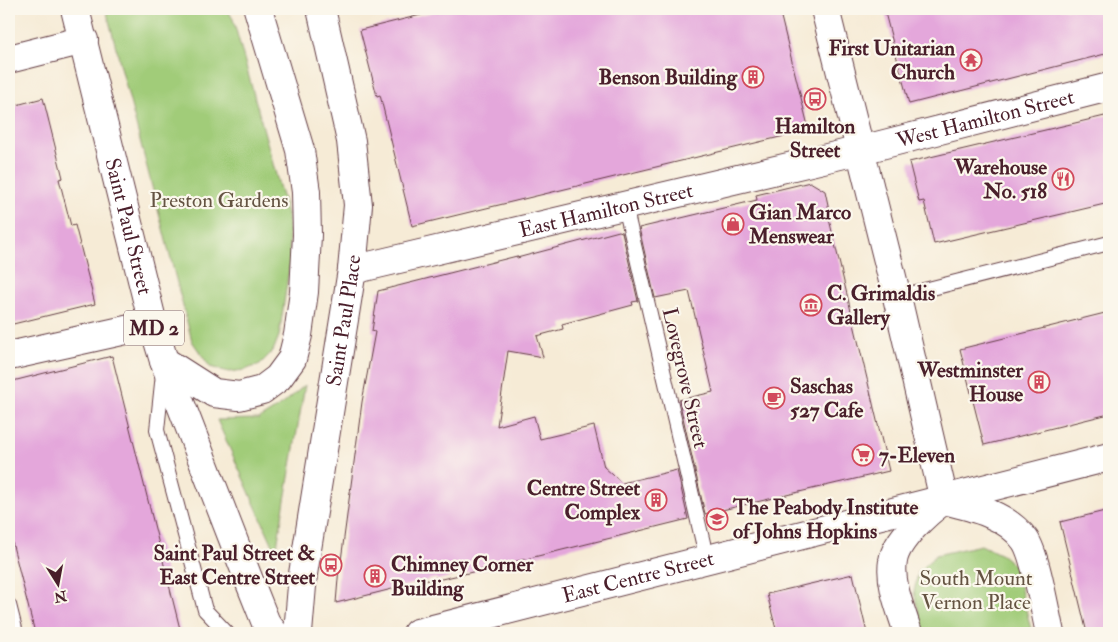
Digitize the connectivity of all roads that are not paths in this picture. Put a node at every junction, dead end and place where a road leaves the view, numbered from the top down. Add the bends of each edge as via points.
1 (76, 9) edge
2 (258, 9) edge
3 (321, 9) edge
4 (825, 9) edge
5 (84, 40) junction
6 (9, 59) edge
7 (1109, 87) edge
8 (861, 150) junction
9 (625, 206) junction
10 (1109, 243) edge
11 (352, 270) junction
12 (897, 297) junction
13 (153, 324) junction
14 (9, 356) edge
15 (164, 361) junction
16 (1109, 458) edge
17 (944, 500) junction
18 (707, 560) junction
19 (9, 605) edge
20 (16, 633) edge
21 (227, 633) edge
22 (274, 633) edge
23 (298, 633) edge
24 (418, 633) edge
25 (908, 633) edge
26 (1050, 633) edge

1 - 5 main road, Saint Paul Street / MD 2
2 - 15 main road, Saint Paul Place via 300,150 306,192 304,292 292,359 278,378 262,390 239,396 214,393
3 - 11 main road, Saint Paul Place via 354,158 358,205
4 - 8 main road
5 - 6 main road
5 - 13 main road, Saint Paul Street / MD 2
7 - 8 main road, West Hamilton Street
8 - 9 main road, East Hamilton Street
8 - 12 main road
9 - 11 main road, East Hamilton Street
9 - 18 lane, Lovegrove Street
10 - 12 lane
11 - 23 main road, Saint Paul Place via 303,574
12 - 17 main road
13 - 14 main road
13 - 15 main road, Saint Paul Street / MD 2
15 - 21 lane via 157,430 205,610
15 - 22 main road, Saint Paul Street / MD 2 via 266,623
16 - 17 main road, East Centre Street
17 - 18 main road, East Centre Street
17 - 25 main road via 908,532 892,562 894,589
17 - 26 main road via 987,512 1012,526 1026,542
18 - 24 main road, East Centre Street
19 - 20 lane

